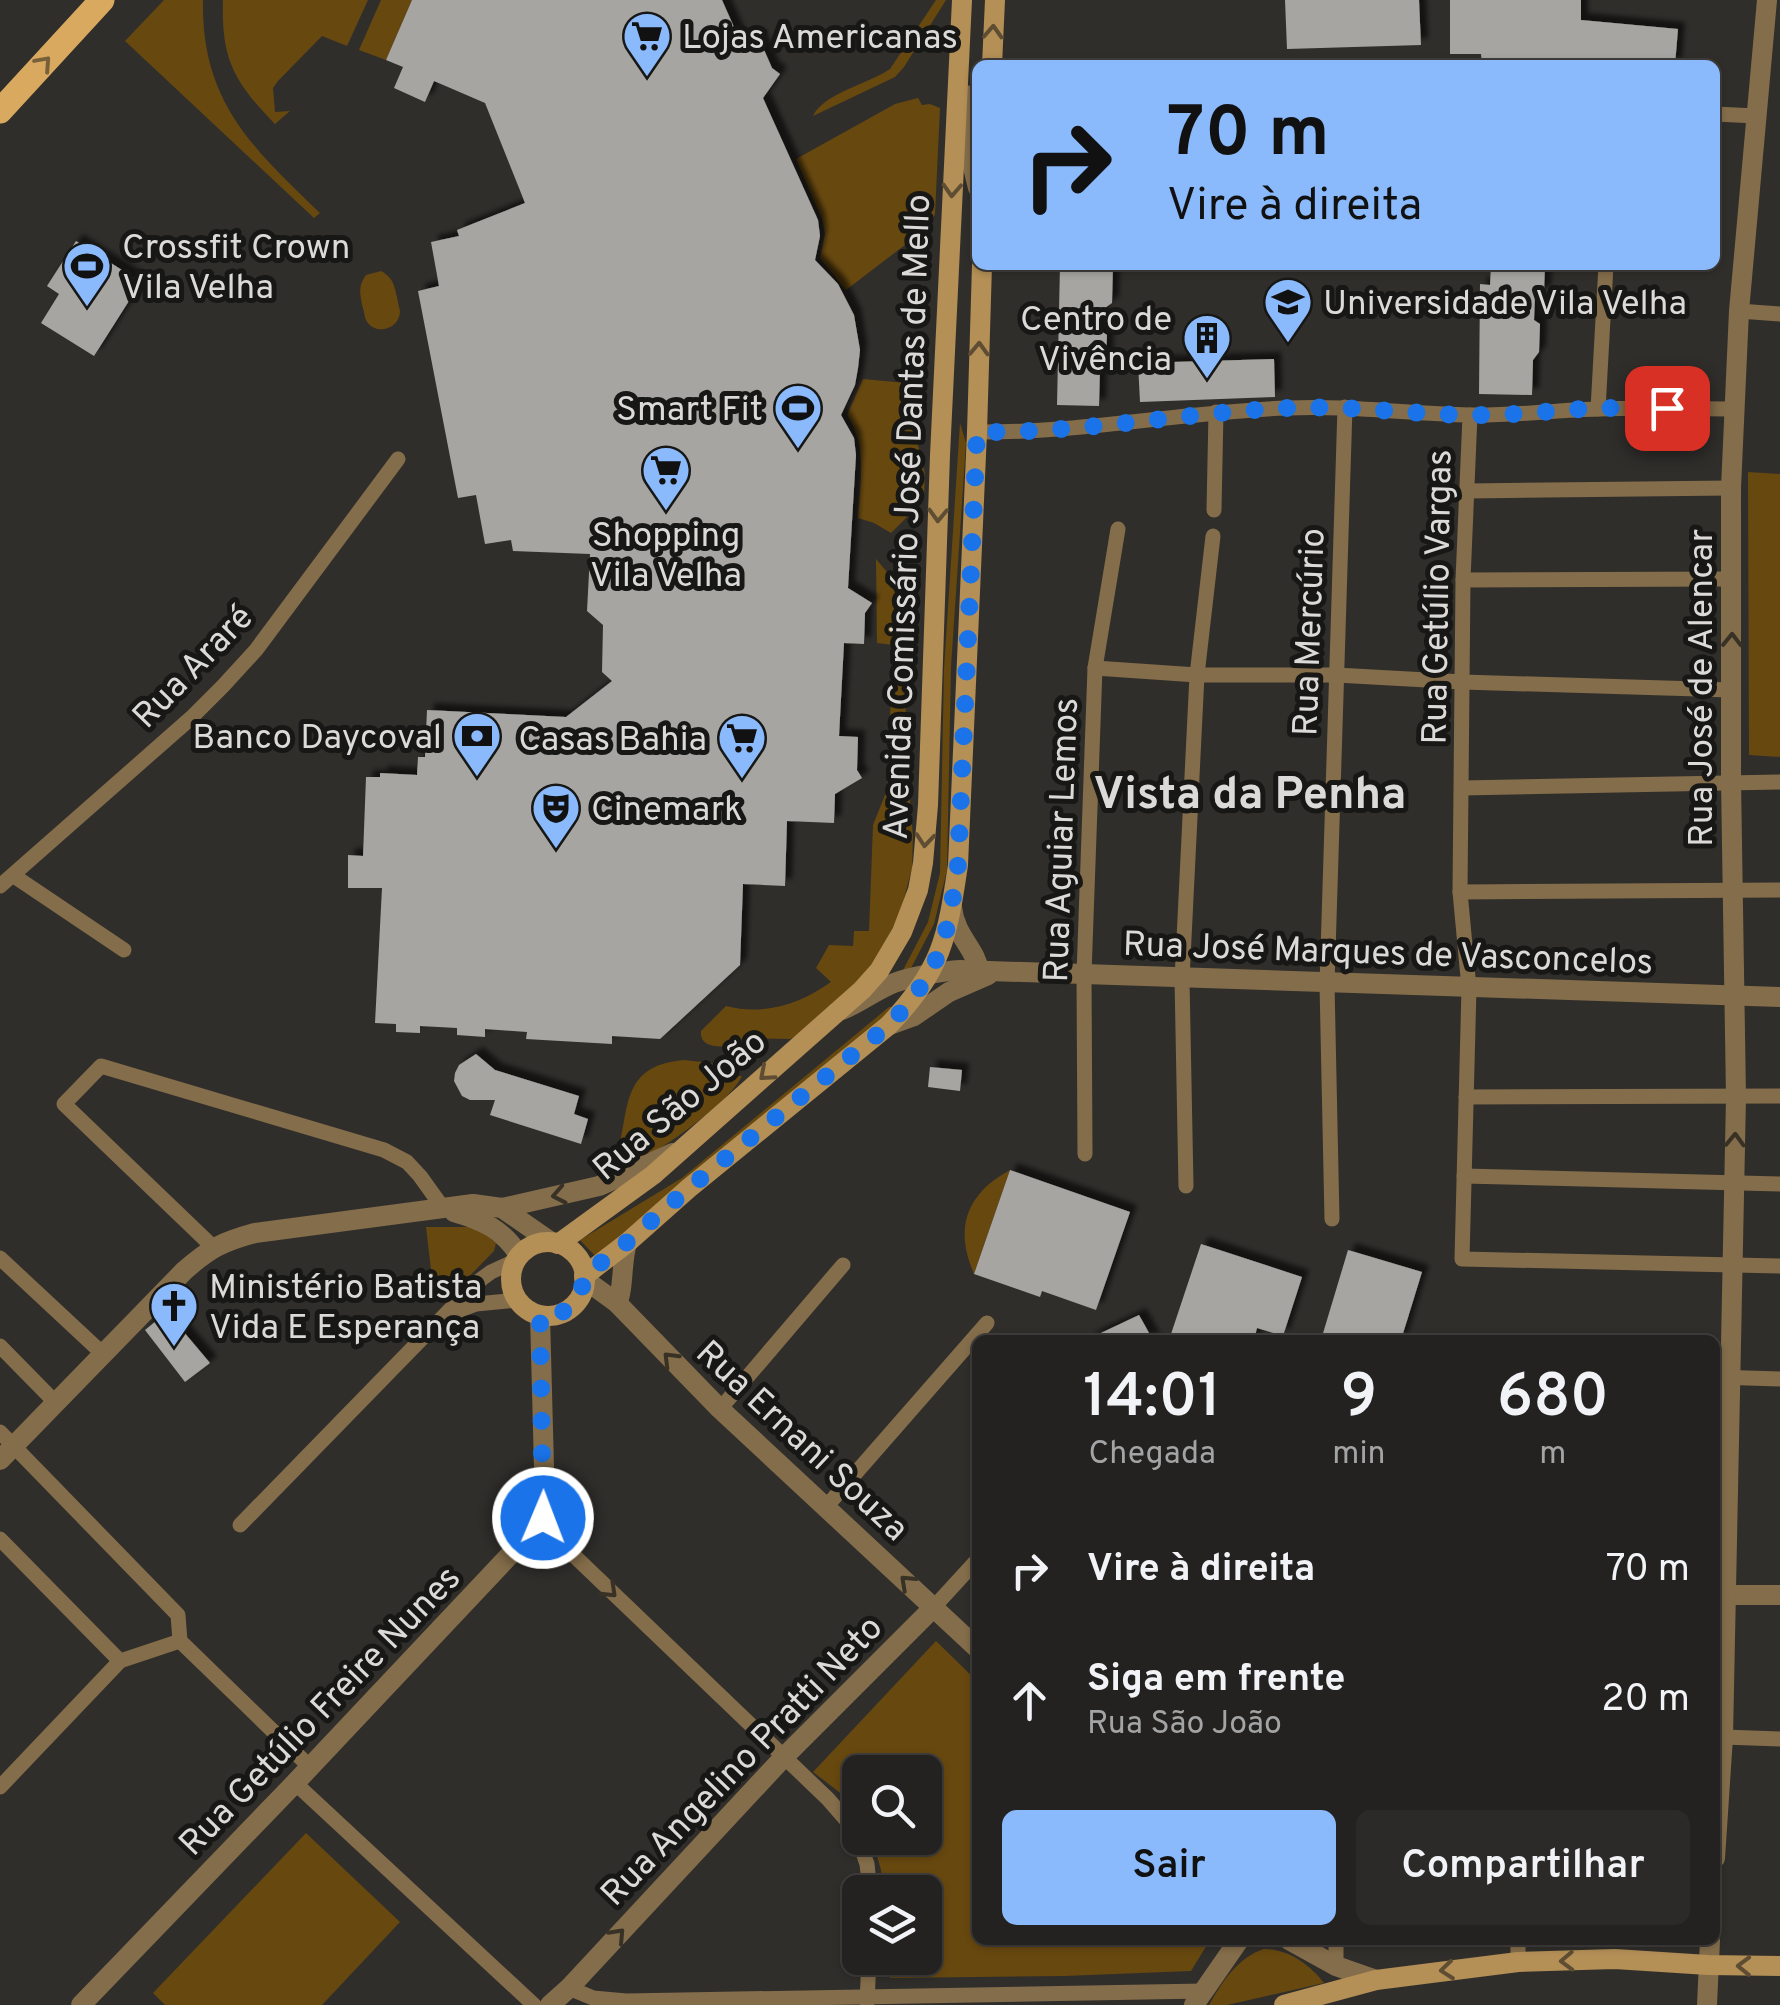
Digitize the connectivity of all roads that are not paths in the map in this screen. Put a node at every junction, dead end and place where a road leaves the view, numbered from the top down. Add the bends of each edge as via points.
1 (962, 0) edge
2 (995, 0) edge
3 (1768, 0) edge
4 (87, 5) edge
5 (992, 60) edge
6 (959, 93) junction
7 (972, 102) edge
8 (0, 111) edge
9 (1720, 114) edge
10 (1756, 116) junction
11 (982, 270) edge
12 (1606, 270) edge
13 (1739, 311) junction
14 (1780, 314) edge
15 (1345, 407) junction
16 (1598, 408) junction
17 (1736, 408) junction
18 (1216, 412) junction
19 (1470, 415) junction
20 (977, 432) junction
21 (398, 459) dead end
22 (1731, 488) junction
23 (1468, 491) junction
24 (1214, 510) dead end
25 (1118, 529) dead end
26 (1214, 536) dead end
27 (1733, 579) junction
28 (1463, 580) junction
29 (1095, 668) junction
30 (1197, 675) junction
31 (1336, 675) junction
32 (1464, 682) junction
33 (1731, 690) junction
34 (1731, 781) junction
35 (1780, 782) edge
36 (1462, 788) junction
37 (14, 876) junction
38 (0, 886) edge
39 (1734, 890) junction
40 (1780, 890) edge
41 (1460, 892) junction
42 (952, 907) junction
43 (124, 950) dead end
44 (986, 972) junction
45 (1084, 974) junction
46 (929, 976) junction
47 (1182, 979) junction
48 (1327, 984) junction
49 (1469, 988) junction
50 (1735, 996) junction
51 (1780, 997) edge
52 (840, 1011) junction
53 (889, 1025) junction
54 (1466, 1096) junction
55 (1736, 1096) junction
56 (1780, 1096) edge
57 (680, 1150) junction
58 (1085, 1154) dead end
59 (1464, 1176) junction
60 (1734, 1183) junction
61 (1780, 1184) edge
62 (1186, 1186) dead end
63 (443, 1208) junction
64 (502, 1208) junction
65 (1332, 1219) dead end
66 (554, 1243) junction
67 (626, 1243) junction
68 (214, 1247) junction
69 (0, 1258) edge
70 (518, 1258) junction
71 (844, 1264) dead end
72 (1733, 1265) junction
73 (1780, 1266) edge
74 (584, 1277) junction
75 (517, 1300) junction
76 (617, 1304) junction
77 (448, 1314) junction
78 (540, 1315) junction
79 (987, 1322) dead end
80 (976, 1335) edge
81 (972, 1339) edge
82 (0, 1346) edge
83 (103, 1354) junction
84 (1723, 1377) edge
85 (1780, 1379) edge
86 (55, 1402) junction
87 (720, 1409) junction
88 (5, 1446) edge
89 (826, 1507) junction
90 (540, 1523) junction
91 (240, 1525) dead end
92 (0, 1539) edge
93 (972, 1565) edge
94 (1725, 1595) junction
95 (1780, 1595) edge
96 (934, 1606) junction
97 (180, 1641) junction
98 (972, 1643) edge
99 (120, 1661) junction
100 (1723, 1738) junction
101 (1780, 1740) edge
102 (783, 1758) junction
103 (310, 1767) junction
104 (295, 1783) junction
105 (1720, 1783) edge
106 (0, 1787) edge
107 (868, 1875) edge
108 (1298, 1945) edge
109 (1336, 1945) edge
110 (1518, 1945) edge
111 (1710, 1945) edge
112 (1235, 1946) edge
113 (1518, 1962) junction
114 (1708, 1965) junction
115 (1336, 1966) junction
116 (1780, 1966) edge
117 (868, 1975) edge
118 (1376, 1980) junction
119 (569, 1988) junction
120 (1199, 1998) edge
121 (867, 2001) edge
122 (82, 2005) edge
123 (534, 2005) edge
124 (550, 2005) edge
125 (1284, 2005) edge
126 (1707, 2005) edge

1 - 6 main road, Avenida Comissário José Dantas de Mello
5 -> 2 main road
3 - 10 street, Rua José de Alencar
8 -> 4 main road
6 - 7 street
6 -> 52 main road, Avenida Comissário José Dantas de Mello via 923,863 910,914 891,952
9 - 10 street
10 - 13 street, Rua José de Alencar
20 -> 11 main road, Avenida Comissário José Dantas de Mello
12 - 16 street
13 - 14 street
13 - 17 street, Rua José de Alencar
15 - 18 street
15 - 19 street
15 - 31 street, Rua Mercúrio
16 - 17 street
16 - 19 street
17 - 22 street, Rua José de Alencar
18 - 20 street
18 - 24 street
19 - 23 street, Rua Getúlio Vargas
20 - 42 main road, Avenida Comissário José Dantas de Mello
21 - 37 street, Rua Araré via 223,686
22 - 23 street
22 - 27 street, Rua José de Alencar
23 - 28 street, Rua Getúlio Vargas
25 - 29 street, Rua Aguiar Lemos
26 - 30 street
27 - 28 street
33 -> 27 street, Rua José de Alencar
28 - 32 street, Rua Getúlio Vargas
29 - 30 street
29 - 45 street, Rua Aguiar Lemos
30 - 31 street
30 - 47 street
31 - 32 street
31 - 48 street, Rua Mercúrio
32 - 33 street
32 - 36 street, Rua Getúlio Vargas
33 - 34 street, Rua José de Alencar
34 - 35 street
34 - 36 street
34 - 39 street, Rua José de Alencar
36 - 41 street, Rua Getúlio Vargas
37 - 38 street, Rua Araré
37 - 43 street
39 - 40 street
39 - 41 street
39 - 50 street, Rua José de Alencar
41 - 49 street, Rua Getúlio Vargas
42 - 44 street via 957,930
42 - 46 main road, Avenida Comissário José Dantas de Mello
44 - 45 street, Rua José Marques de Vasconcelos
44 - 46 street, Rua José Marques de Vasconcelos
44 - 53 street, Rua José Marques de Vasconcelos
45 - 47 street, Rua José Marques de Vasconcelos
45 - 58 street, Rua Aguiar Lemos
46 - 52 street, Rua José Marques de Vasconcelos via 891,984
46 - 53 main road, Rua São João
47 - 48 street, Rua José Marques de Vasconcelos
47 - 62 street
48 - 49 street, Rua José Marques de Vasconcelos
48 - 65 street, Rua Mercúrio
49 - 50 street, Rua José Marques de Vasconcelos
49 - 54 street, Rua Getúlio Vargas
50 - 51 street, Rua José Marques de Vasconcelos
50 - 55 street, Rua José de Alencar
52 -> 57 main road, Rua São João
53 - 67 main road, Rua São João
54 - 55 street
54 - 59 street, Rua Getúlio Vargas
55 - 56 street
60 -> 55 street, Rua José de Alencar
57 -> 64 street via 599,1186
57 - 66 main road, Rua São João
59 - 60 street
59 - 72 street, Rua Getúlio Vargas via 1462,1259
60 - 61 street
60 - 72 street, Rua José de Alencar
63 - 64 street
63 - 68 street via 255,1233
63 - 68 street via 406,1162 384,1150 101,1066 64,1104
63 - 70 street via 492,1226
64 - 66 street
66 - 70 main road via 537,1244
66 - 74 main road via 576,1256
67 - 74 main road, Rua São João
67 - 76 street
68 - 83 street
69 - 83 street
70 - 75 main road via 511,1280
70 - 77 street via 476,1283
71 - 87 street
72 - 73 street
72 - 84 street, Rua José de Alencar
74 - 76 street, Rua Ernani Souza
74 - 78 main road via 575,1304
75 - 77 street
75 - 78 main road
87 -> 76 street, Rua Ernani Souza
77 - 91 street
78 - 90 street
79 - 80 street
81 - 89 street
82 - 86 street
83 - 86 street
84 - 85 street
84 - 94 street, Rua José de Alencar
86 - 88 street
87 - 89 street, Rua Ernani Souza
88 - 97 street via 178,1615
96 -> 89 street, Rua Ernani Souza
90 -> 102 street
90 - 103 street, Rua Getúlio Freire Nunes
92 - 99 street
93 - 96 street, Rua Angelino Pratti Neto
94 - 95 street
94 - 100 street, Rua José de Alencar
96 - 98 street, Rua Ernani Souza
96 - 102 street, Rua Angelino Pratti Neto
97 - 99 street
97 - 103 street
99 - 106 street
100 - 101 street
100 - 105 street, Rua José de Alencar
102 - 107 street via 855,1830
119 -> 102 street, Rua Angelino Pratti Neto
103 - 104 street, Rua Getúlio Freire Nunes
104 - 122 street, Rua Getúlio Freire Nunes
104 - 123 street
108 - 115 street
109 - 115 street
110 - 113 street
111 - 114 street
112 - 120 street
114 -> 113 main road
113 -> 118 main road
116 -> 114 main road
114 - 126 street
115 - 118 street
117 - 121 street
118 - 125 main road
119 - 121 street via 626,2001
119 - 124 street, Rua Angelino Pratti Neto
120 - 121 street

